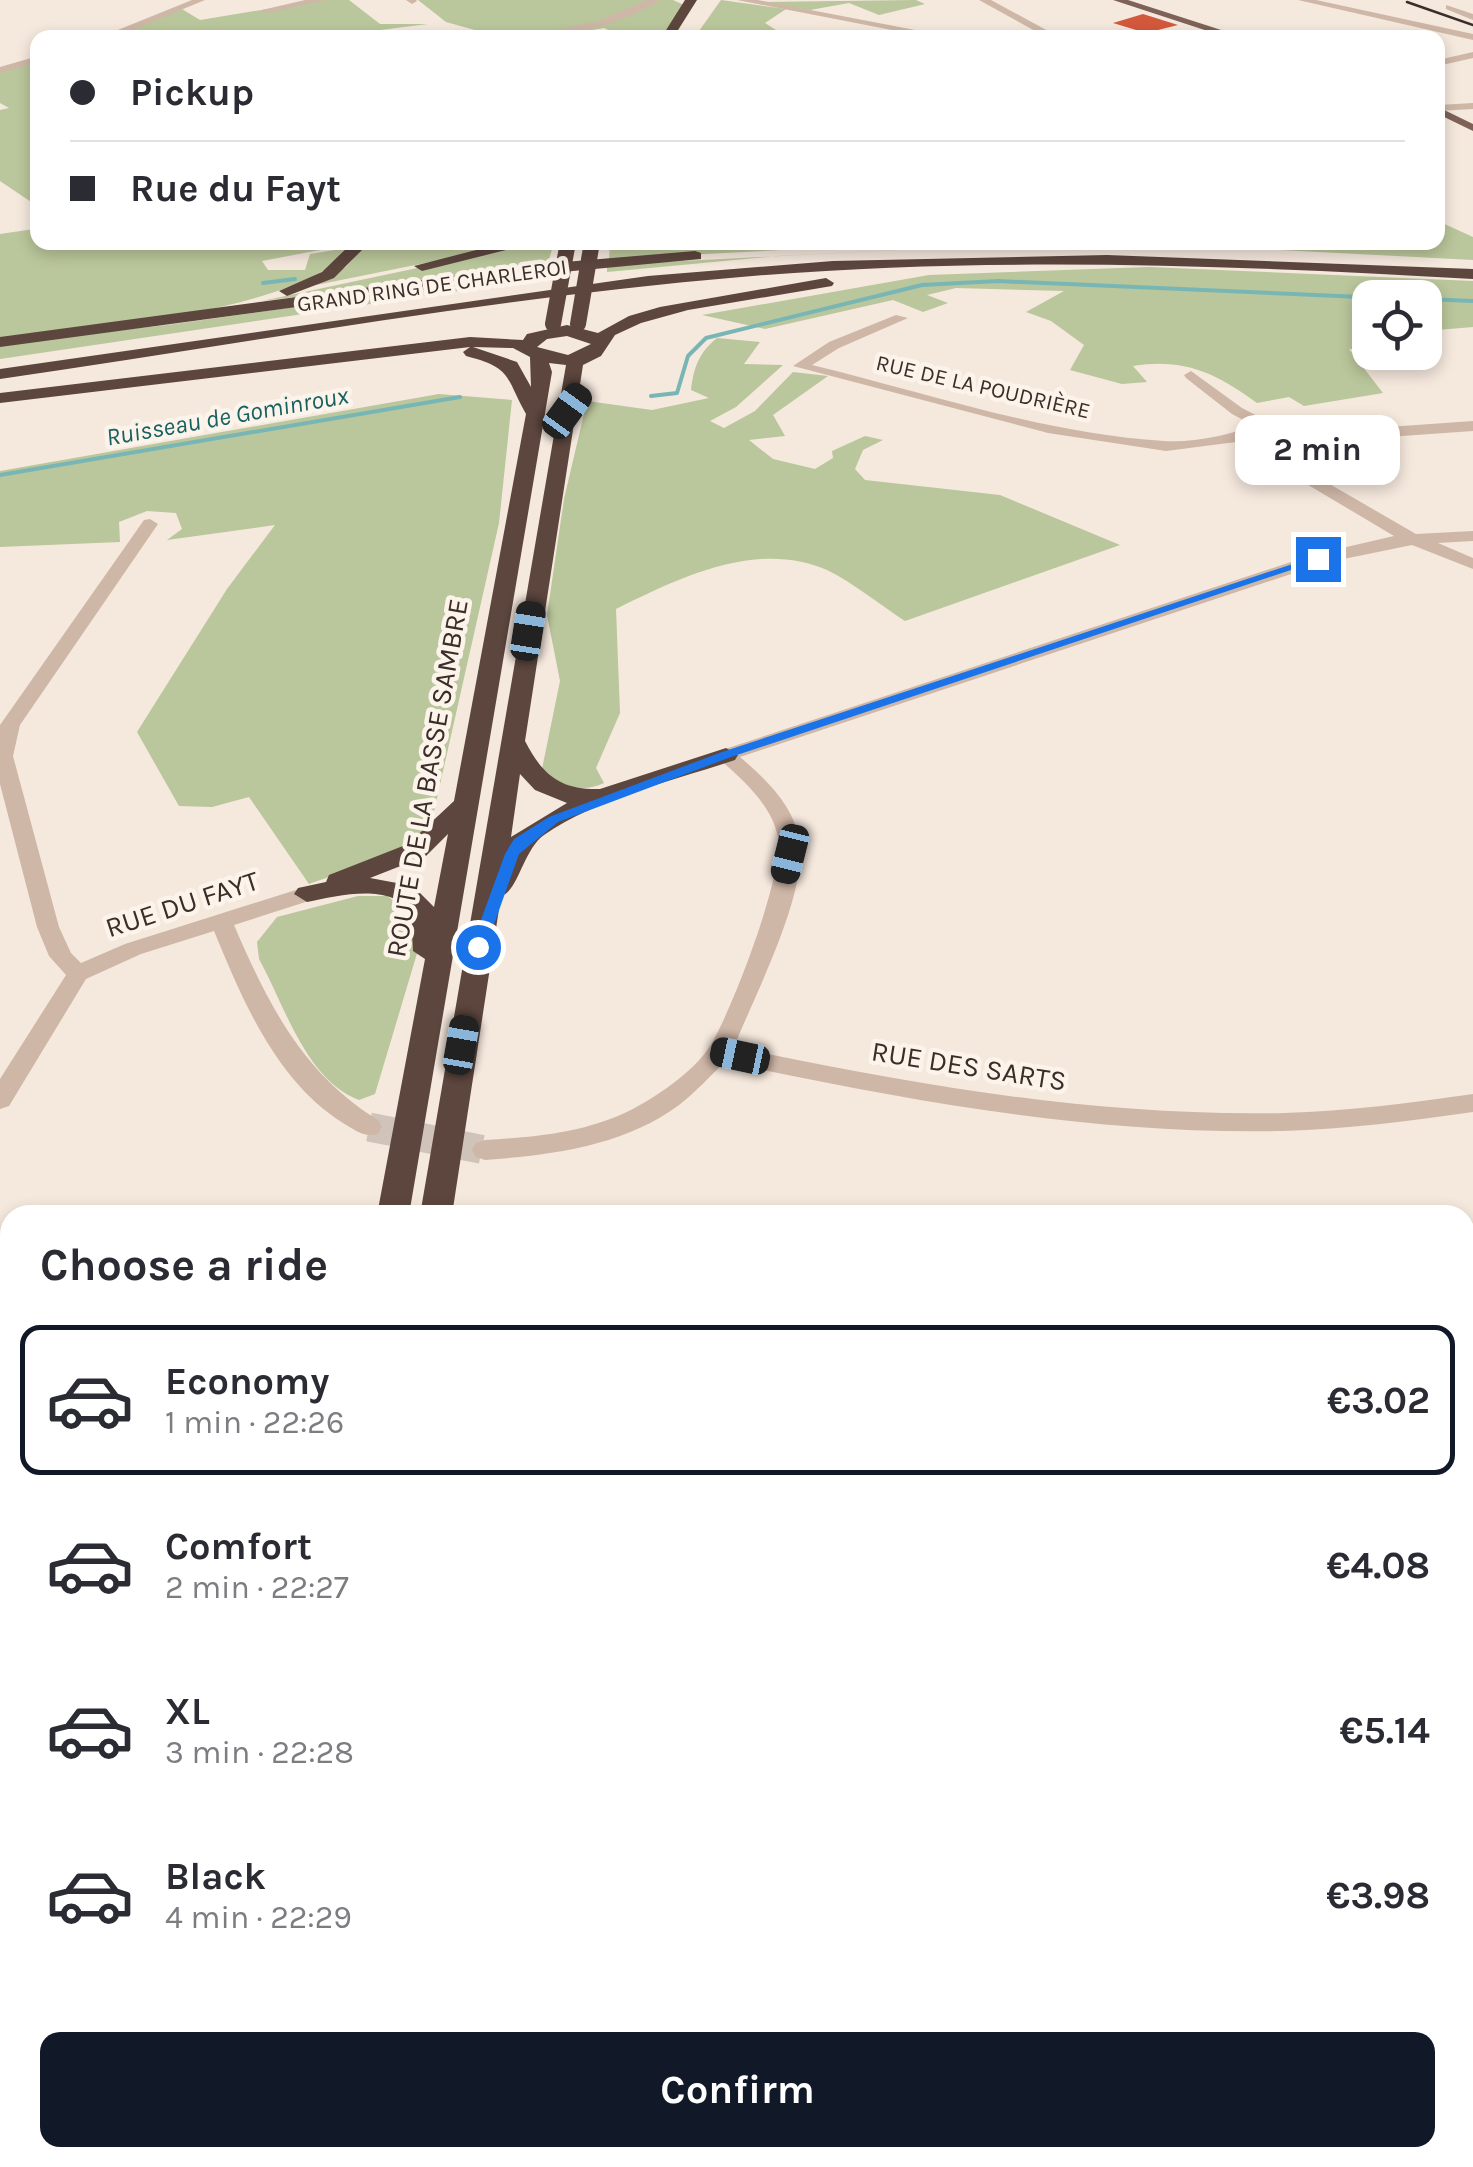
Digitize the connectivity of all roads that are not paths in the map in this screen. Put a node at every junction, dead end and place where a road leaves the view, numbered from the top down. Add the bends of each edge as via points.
1 (200, 0) edge
2 (320, 0) edge
3 (655, 0) edge
4 (691, 0) edge
5 (706, 0) edge
6 (742, 0) edge
7 (984, 0) edge
8 (1118, 0) edge
9 (1304, 0) edge
10 (1448, 4) edge
11 (267, 10) dead end
12 (1473, 16) edge
13 (1448, 20) dead end
14 (1425, 26) junction
15 (123, 30) edge
16 (565, 30) edge
17 (672, 30) edge
18 (689, 30) edge
19 (908, 30) edge
20 (1040, 30) edge
21 (1216, 30) edge
22 (1442, 30) edge
23 (1445, 31) edge
24 (1473, 37) edge
25 (1473, 55) edge
26 (30, 61) edge
27 (1445, 61) edge
28 (0, 70) edge
29 (1473, 106) edge
30 (1445, 108) edge
31 (1445, 113) edge
32 (1473, 128) edge
33 (355, 250) edge
34 (483, 250) edge
35 (496, 250) edge
36 (566, 250) edge
37 (592, 250) edge
38 (1102, 250) edge
39 (1195, 250) edge
40 (1208, 252) junction
41 (478, 254) junction
42 (712, 254) dead end
43 (1473, 266) edge
44 (1473, 274) edge
45 (265, 298) junction
46 (664, 314) junction
47 (384, 315) junction
48 (901, 318) dead end
49 (130, 324) junction
50 (586, 339) junction
51 (541, 341) junction
52 (0, 342) edge
53 (424, 348) junction
54 (0, 364) edge
55 (0, 374) edge
56 (1191, 375) dead end
57 (0, 398) edge
58 (567, 411) junction
59 (534, 414) junction
60 (1473, 426) edge
61 (1268, 427) junction
62 (1238, 436) junction
63 (150, 524) dead end
64 (1473, 536) edge
65 (1410, 538) junction
66 (1473, 564) edge
67 (512, 736) junction
68 (726, 754) junction
69 (609, 796) junction
70 (464, 805) junction
71 (306, 894) junction
72 (222, 924) junction
73 (478, 947) junction
74 (78, 974) junction
75 (431, 991) junction
76 (720, 1052) junction
77 (0, 1100) edge
78 (1473, 1103) edge
79 (369, 1126) tunnel mouth
80 (485, 1150) tunnel mouth
81 (395, 1205) edge
82 (438, 1205) edge

1 - 15 street
2 - 11 street
3 - 16 street via 602,23
4 - 17 highway
5 - 18 highway
6 - 19 street
7 - 20 street
8 - 21 main road
9 - 14 street
10 - 12 street
13 - 14 street
14 - 22 street
23 - 24 street
25 - 27 street
26 - 28 street
29 - 30 street
31 - 32 main road
33 - 45 highway via 328,275
34 - 41 street
35 - 41 highway
36 - 51 highway, ROUTE DE LA BASSE SAMBRE, bridge
37 - 50 highway, bridge
38 - 44 highway, GRAND RING DE CHARLEROI
38 - 46 highway via 925,269
38 - 47 highway, GRAND RING DE CHARLEROI via 745,272
39 - 40 highway
40 - 43 highway, GRAND RING DE CHARLEROI
40 - 54 highway, GRAND RING DE CHARLEROI via 918,253 648,271
41 - 45 highway
42 - 49 highway via 541,269
45 - 49 highway
46 - 50 highway
46 - 58 highway via 629,335
47 - 55 highway, GRAND RING DE CHARLEROI
47 - 57 highway
48 - 62 street, RUE DE LA POUDRIÈRE via 834,344 800,366 1100,437 1181,446
49 - 52 highway
50 - 51 highway
50 - 51 highway
50 - 58 highway via 574,363
51 - 53 highway
51 - 59 highway, ROUTE DE LA BASSE SAMBRE
53 - 57 highway
53 - 59 highway via 507,364 520,374
56 - 61 street via 1236,412
58 - 67 highway
59 - 70 highway, ROUTE DE LA BASSE SAMBRE
60 - 61 street via 1374,433
61 - 62 street, RUE DE LA POUDRIÈRE
62 - 65 street
63 - 74 street via 10,725 3,756 48,927
64 - 65 street
65 - 66 street
65 - 68 street via 1318,559
67 - 69 highway via 528,774 541,784 584,798
67 - 73 highway
68 - 69 highway
68 - 76 street via 771,800 790,854
69 - 73 highway via 519,842
70 - 71 highway via 417,850
70 - 75 highway, ROUTE DE LA BASSE SAMBRE
71 - 72 street, RUE DU FAYT
71 - 75 highway via 370,887 416,900 428,921
72 - 74 street, RUE DU FAYT
72 - 79 street via 287,1055 342,1113
73 - 82 highway
74 - 77 street
75 - 81 highway, ROUTE DE LA BASSE SAMBRE
76 - 78 street, RUE DES SARTS via 1039,1110 1123,1118 1344,1120
76 - 80 street via 667,1100 606,1130 547,1146

